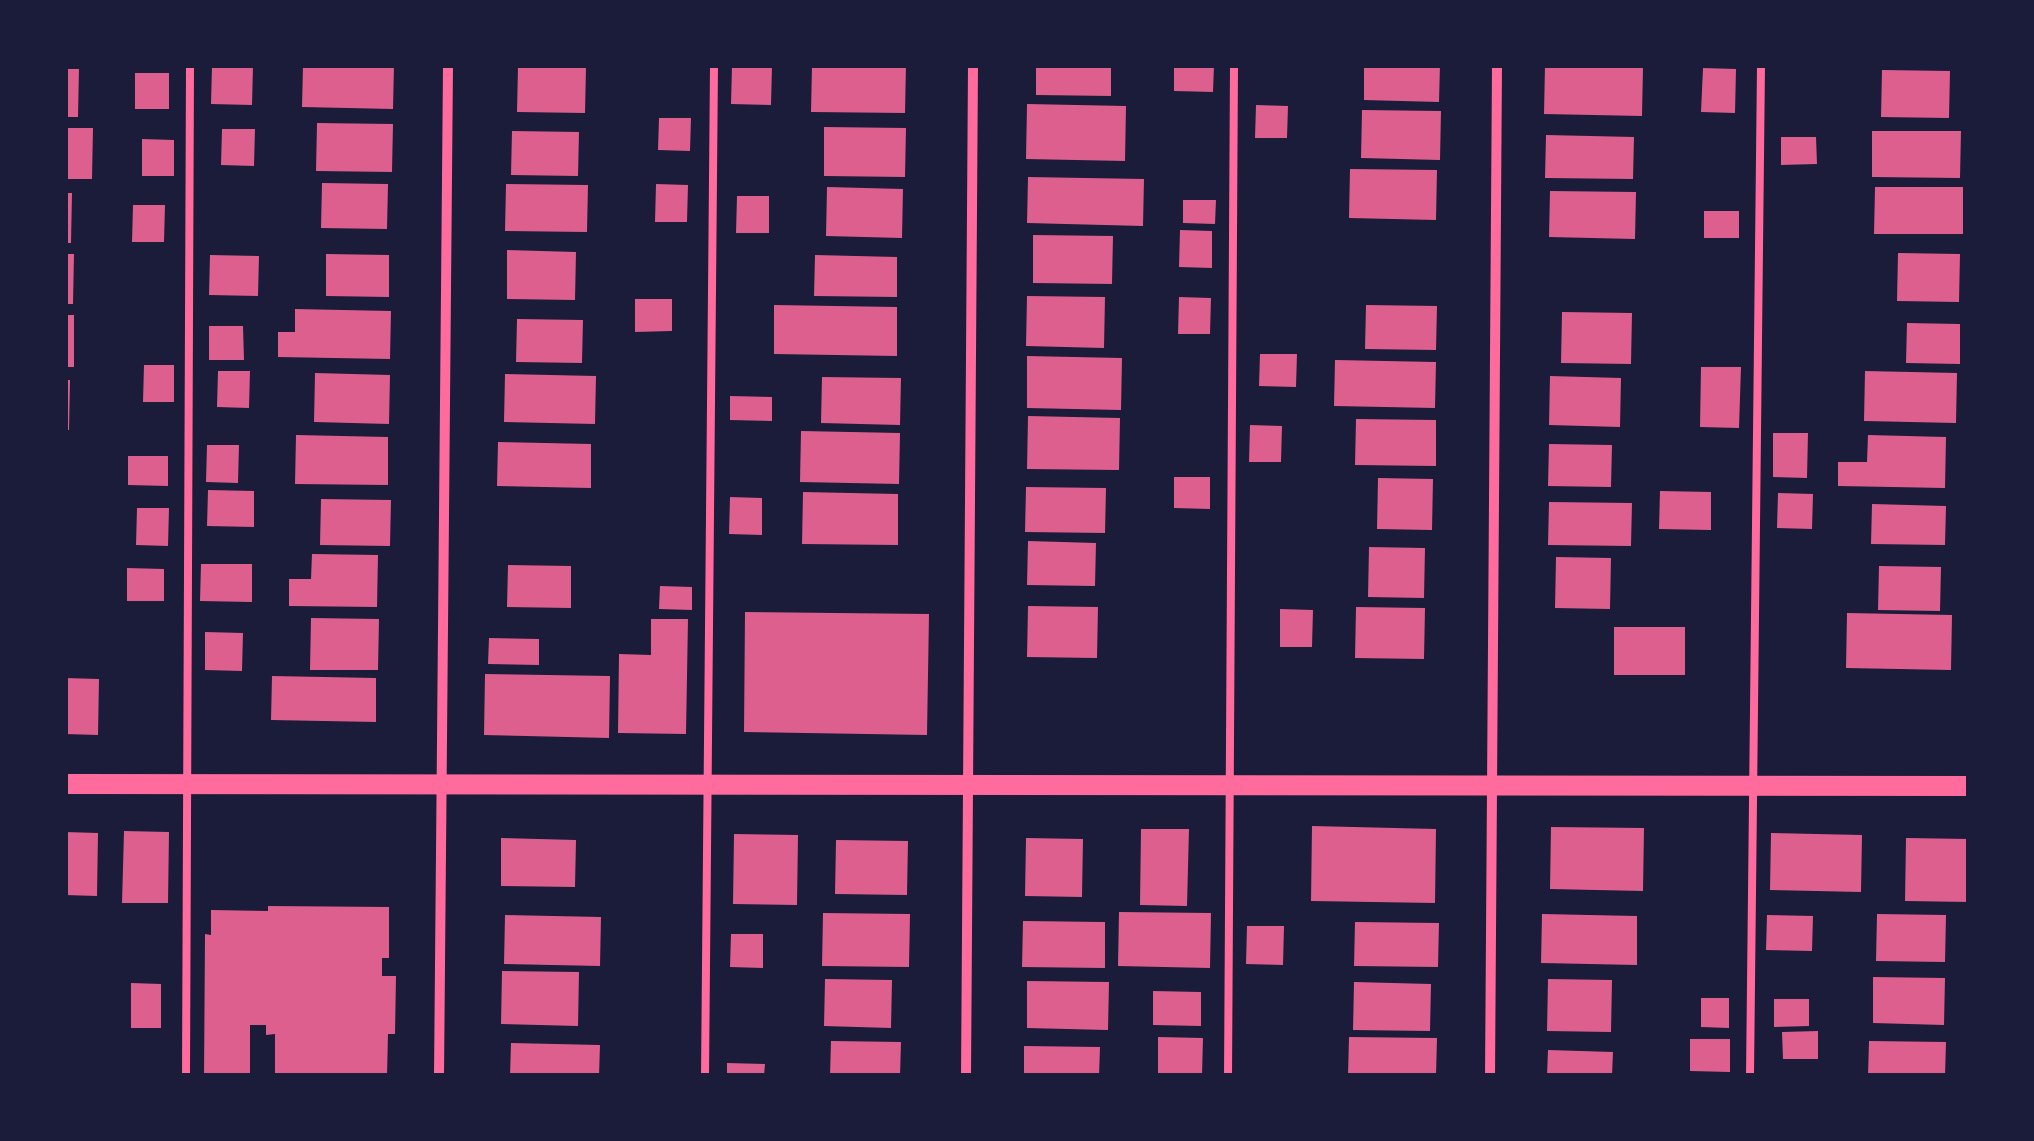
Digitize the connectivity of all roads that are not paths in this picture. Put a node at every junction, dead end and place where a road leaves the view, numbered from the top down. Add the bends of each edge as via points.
1 (190, 65) edge
2 (448, 65) edge
3 (714, 65) edge
4 (973, 65) edge
5 (1234, 65) edge
6 (1497, 65) edge
7 (1760, 65) edge
8 (189, 783) junction
9 (708, 783) junction
10 (65, 784) edge
11 (441, 784) junction
12 (968, 784) junction
13 (1229, 784) junction
14 (1754, 785) junction
15 (1492, 786) junction
16 (1969, 786) edge
17 (186, 1076) edge
18 (439, 1076) edge
19 (704, 1076) edge
20 (966, 1076) edge
21 (1228, 1076) edge
22 (1490, 1076) edge
23 (1750, 1076) edge

1 - 8 lane
2 - 11 street
3 - 9 lane
4 - 12 street
5 - 13 lane
6 - 15 street
7 - 14 lane
8 - 10 main road
8 - 11 main road
8 - 17 lane
9 - 11 main road
9 - 12 main road
9 - 19 lane
11 - 18 street
12 - 13 main road
12 - 20 street
13 - 15 main road
13 - 21 lane
14 - 15 main road
14 - 16 main road
14 - 23 lane
15 - 22 street

